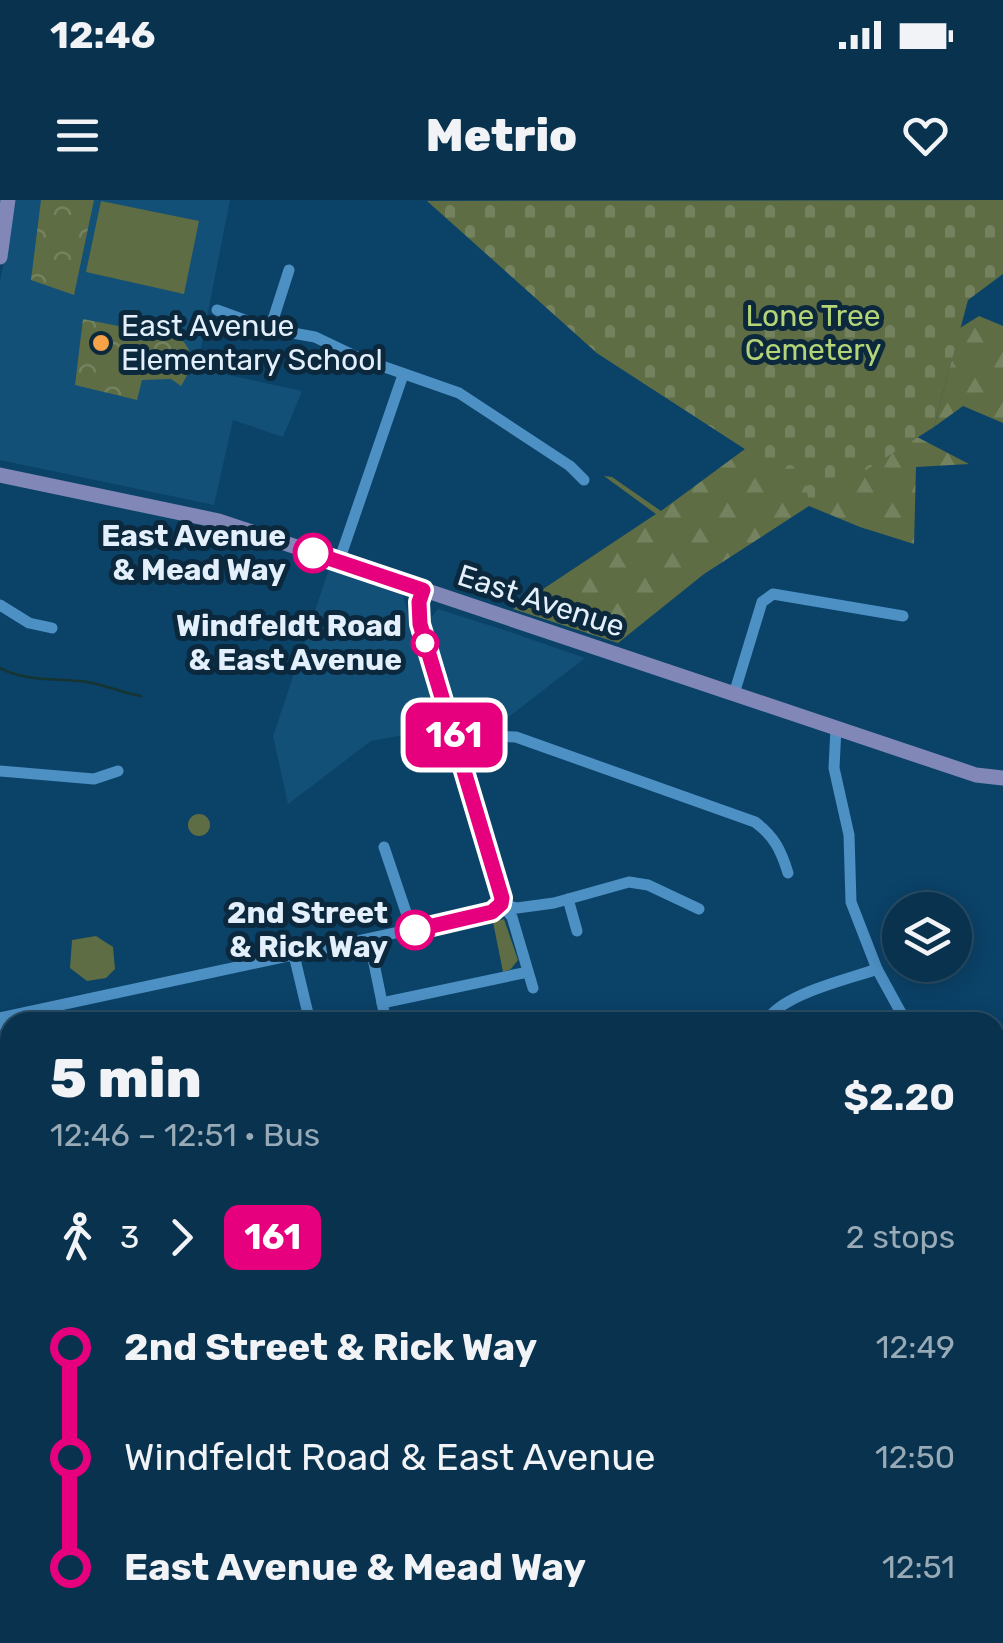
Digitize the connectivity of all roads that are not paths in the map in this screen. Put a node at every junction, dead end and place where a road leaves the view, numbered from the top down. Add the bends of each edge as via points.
1 (8, 200) edge
2 (0, 257) edge
3 (290, 270) dead end
4 (217, 310) dead end
5 (270, 329) junction
6 (403, 375) junction
7 (0, 474) edge
8 (584, 480) dead end
9 (339, 561) junction
10 (423, 590) junction
11 (0, 604) edge
12 (903, 616) dead end
13 (52, 628) dead end
14 (734, 694) junction
15 (836, 728) junction
16 (457, 745) junction
17 (0, 771) edge
18 (118, 771) dead end
19 (1003, 778) edge
20 (384, 847) dead end
21 (788, 873) dead end
22 (568, 899) junction
23 (501, 904) junction
24 (698, 909) dead end
25 (412, 930) junction
26 (577, 931) dead end
27 (369, 939) junction
28 (294, 955) junction
29 (877, 969) junction
30 (528, 972) junction
31 (532, 988) dead end
32 (382, 1003) junction
33 (33, 1012) edge
34 (308, 1012) edge
35 (384, 1012) edge
36 (773, 1012) edge
37 (901, 1012) edge

1 - 2 street
3 - 5 street
4 - 5 street
5 - 6 street via 315,337
6 - 8 street via 459,393
6 - 9 street
7 - 9 street, East Avenue via 219,522
9 - 10 street, East Avenue
10 - 14 street, East Avenue
10 - 16 street via 420,624
11 - 13 street via 30,624
12 - 14 street via 773,594 762,602
14 - 15 street, East Avenue
15 - 19 street, East Avenue
15 - 29 street via 834,768 848,835 851,902
16 - 21 street via 516,738 685,794 756,822 781,850
16 - 23 street
17 - 18 street via 94,779
20 - 25 street
22 - 23 street via 517,908
22 - 24 street via 629,882
22 - 26 street
23 - 25 street via 492,912
23 - 30 street via 512,918
25 - 27 street
27 - 28 street
27 - 32 street
28 - 33 street
28 - 34 street
29 - 36 street
29 - 37 street
30 - 31 street
30 - 32 street
32 - 35 street

